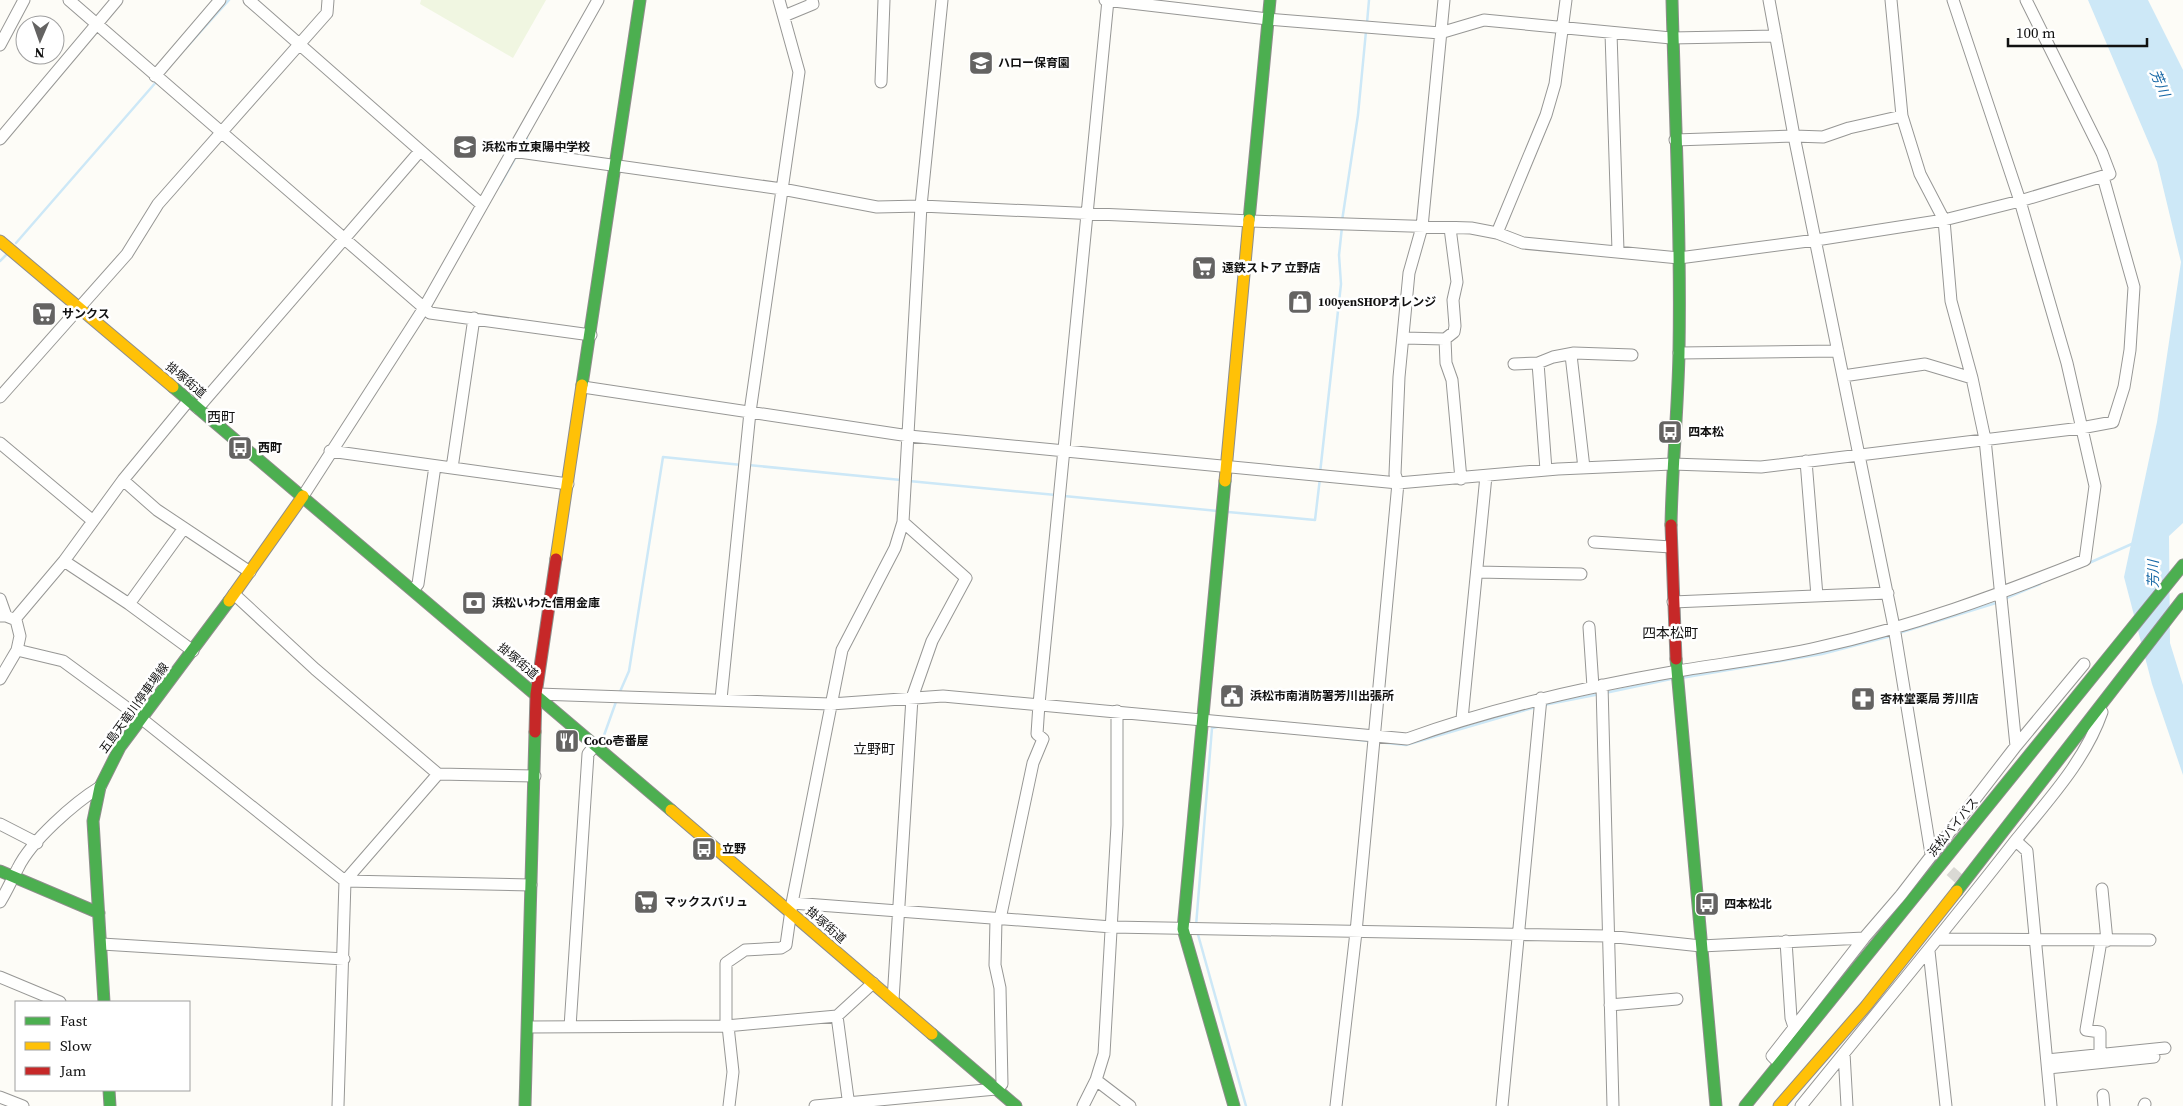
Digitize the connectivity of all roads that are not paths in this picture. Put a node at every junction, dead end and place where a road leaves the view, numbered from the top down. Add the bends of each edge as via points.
1 (24, 0) edge
2 (69, 0) edge
3 (117, 0) edge
4 (220, 0) edge
5 (249, 0) edge
6 (328, 0) edge
7 (598, 0) edge
8 (640, 0) edge
9 (779, 0) edge
10 (812, 0) edge
11 (884, 0) edge
12 (942, 0) edge
13 (1107, 0) edge
14 (1270, 0) edge
15 (1444, 0) edge
16 (1566, 0) edge
17 (1672, 0) edge
18 (1769, 0) edge
19 (1891, 0) edge
20 (1953, 0) edge
21 (2026, 0) edge
22 (784, 16) junction
23 (1268, 19) junction
24 (96, 24) junction
25 (1563, 29) junction
26 (1440, 33) junction
27 (1611, 33) junction
28 (1776, 36) junction
29 (1671, 38) junction
30 (299, 44) junction
31 (0, 45) edge
32 (157, 77) junction
33 (881, 82) dead end
34 (1902, 116) junction
35 (220, 133) junction
36 (1794, 136) junction
37 (0, 139) edge
38 (1675, 140) junction
39 (420, 151) junction
40 (512, 151) junction
41 (615, 166) junction
42 (2103, 177) junction
43 (782, 189) junction
44 (2020, 201) junction
45 (481, 204) junction
46 (921, 206) junction
47 (1088, 214) junction
48 (1944, 220) junction
49 (1251, 222) junction
50 (1422, 227) junction
51 (1450, 228) junction
52 (1496, 233) junction
53 (344, 238) junction
54 (1816, 240) junction
55 (6, 247) edge
56 (1618, 251) junction
57 (1679, 258) junction
58 (424, 308) junction
59 (79, 310) junction
60 (474, 318) junction
61 (591, 335) junction
62 (1404, 338) junction
63 (1445, 339) junction
64 (1838, 351) junction
65 (1679, 353) junction
66 (1571, 355) junction
67 (1632, 355) dead end
68 (1538, 363) junction
69 (1514, 364) dead end
70 (1843, 376) junction
71 (1972, 378) junction
72 (583, 387) junction
73 (0, 397) edge
74 (189, 400) junction
75 (198, 408) junction
76 (750, 412) junction
77 (2081, 428) junction
78 (909, 436) junction
79 (1985, 439) junction
80 (0, 444) edge
81 (330, 452) junction
82 (1065, 452) junction
83 (1859, 456) junction
84 (1806, 462) junction
85 (1672, 464) junction
86 (435, 466) junction
87 (452, 468) junction
88 (1227, 468) junction
89 (1584, 468) junction
90 (1546, 470) junction
91 (1486, 476) junction
92 (1461, 479) junction
93 (123, 480) junction
94 (1398, 483) junction
95 (568, 484) junction
96 (303, 496) junction
97 (94, 521) junction
98 (904, 522) junction
99 (184, 528) junction
100 (1594, 542) dead end
101 (1671, 547) junction
102 (64, 561) junction
103 (2183, 565) edge
104 (250, 572) junction
105 (1477, 572) junction
106 (1581, 574) dead end
107 (413, 590) junction
108 (1888, 593) junction
109 (234, 594) junction
110 (2002, 594) junction
111 (1817, 596) junction
112 (0, 599) edge
113 (2183, 599) edge
114 (1673, 602) junction
115 (129, 604) junction
116 (7, 617) edge
117 (1589, 627) dead end
118 (1894, 628) junction
119 (17, 650) junction
120 (192, 651) junction
121 (2084, 664) dead end
122 (1676, 671) junction
123 (0, 679) edge
124 (1597, 686) junction
125 (536, 694) junction
126 (912, 698) junction
127 (1541, 698) junction
128 (721, 699) junction
129 (831, 704) junction
130 (1040, 704) junction
131 (1117, 711) junction
132 (2102, 712) dead end
133 (142, 719) junction
134 (1462, 719) junction
135 (1203, 720) junction
136 (1373, 739) junction
137 (597, 746) junction
138 (2016, 746) junction
139 (438, 774) junction
140 (535, 776) junction
141 (100, 787) junction
142 (0, 824) edge
143 (2016, 841) junction
144 (37, 843) junction
145 (1931, 854) junction
146 (0, 871) edge
147 (15, 877) junction
148 (345, 881) junction
149 (531, 885) junction
150 (2102, 889) dead end
151 (0, 902) edge
152 (792, 908) junction
153 (899, 912) junction
154 (99, 913) junction
155 (998, 919) junction
156 (1112, 927) junction
157 (1183, 929) junction
158 (1356, 932) junction
159 (1519, 935) junction
160 (1607, 936) junction
161 (1864, 938) junction
162 (1938, 939) junction
163 (2035, 940) junction
164 (2150, 940) dead end
165 (1786, 941) junction
166 (2104, 941) junction
167 (102, 944) junction
168 (1701, 946) junction
169 (1929, 952) junction
170 (344, 959) junction
171 (0, 976) edge
172 (873, 983) junction
173 (1677, 999) dead end
174 (893, 1000) junction
175 (58, 1001) edge
176 (104, 1001) edge
177 (1610, 1005) junction
178 (836, 1016) junction
179 (727, 1026) junction
180 (528, 1027) junction
181 (570, 1027) junction
182 (1794, 1027) junction
183 (2164, 1052) dead end
184 (1844, 1053) junction
185 (2100, 1055) junction
186 (2132, 1056) junction
187 (1780, 1063) junction
188 (2047, 1064) junction
189 (1096, 1080) junction
190 (996, 1089) junction
191 (109, 1091) edge
192 (0, 1097) edge
193 (1790, 1101) edge
194 (848, 1105) edge
195 (22, 1106) edge
196 (110, 1106) edge
197 (338, 1106) edge
198 (526, 1106) edge
199 (729, 1106) edge
200 (815, 1106) edge
201 (1016, 1106) edge
202 (1082, 1106) edge
203 (1130, 1106) edge
204 (1234, 1106) edge
205 (1336, 1106) edge
206 (1502, 1106) edge
207 (1613, 1106) edge
208 (1716, 1106) edge
209 (1745, 1106) edge
210 (1779, 1106) edge
211 (1801, 1106) edge
212 (1847, 1106) edge
213 (1946, 1106) edge
214 (2051, 1106) edge

1 - 31 street
2 - 24 street
3 - 24 street
4 - 32 street
5 - 30 street
6 - 30 street via 327,13
7 - 40 street
8 - 41 main road
9 - 22 street
10 - 22 street via 813,4
11 - 33 street
12 - 46 street
13 - 23 street
13 - 47 street
14 - 23 main road
15 - 26 street
16 - 25 street
17 - 29 main road
18 - 28 street
19 - 34 street
20 - 44 street
21 - 42 street via 2102,153 2110,174
22 - 43 street via 799,72
23 - 26 street
23 - 49 main road
24 - 32 street
24 - 37 street
25 - 26 street via 1484,20
25 - 27 street
25 - 52 street via 1555,84 1546,115
26 - 50 street
27 - 29 street
27 - 56 street
28 - 29 street
28 - 36 street
29 - 38 main road
30 - 35 street
30 - 39 street
32 - 35 street
34 - 36 street via 1823,137
34 - 48 street via 1920,174
35 - 53 street
35 - 59 street via 158,204 127,254
36 - 38 street
36 - 54 street
38 - 57 main road
39 - 45 street
39 - 53 street
40 - 41 street
40 - 45 street
41 - 43 street
41 - 61 main road
42 - 44 street
42 - 77 street via 2134,287 2133,318 2124,387 2113,422
43 - 46 street via 877,207
43 - 76 street
44 - 48 street
44 - 77 street via 2068,363
45 - 58 street
46 - 47 street
46 - 78 street
47 - 49 street
47 - 82 street
48 - 54 street
48 - 71 street via 1951,302
49 - 50 street
49 - 88 main road
50 - 51 street
50 - 62 street via 1409,272
51 - 52 street
51 - 63 street via 1456,282 1453,300 1455,326 1454,332
52 - 56 street via 1523,242
53 - 58 street
53 - 75 street
54 - 57 street
54 - 64 street
55 - 59 main road, 掛塚街道
56 - 57 street
57 - 65 main road
58 - 60 street via 430,312
58 - 81 street
59 - 73 street
59 - 74 main road, 掛塚街道
60 - 61 street
60 - 87 street
61 - 72 main road
62 - 63 street
62 - 94 street via 1396,426 1395,474
63 - 92 street
64 - 65 street
64 - 70 street
65 - 85 main road
66 - 67 street
66 - 68 street
66 - 89 street
68 - 69 street
68 - 90 street
70 - 71 street via 1924,364
70 - 83 street
71 - 79 street
72 - 76 street
72 - 95 main road
74 - 75 main road, 掛塚街道
74 - 93 street
75 - 96 main road, 掛塚街道
76 - 78 street
76 - 128 street
77 - 79 street
77 - 110 street via 2095,486 2085,560
78 - 82 street
78 - 98 street
79 - 83 street
79 - 110 street
80 - 97 street
81 - 86 street
81 - 96 street
82 - 88 street
82 - 130 street
83 - 84 street
83 - 108 street
84 - 85 street via 1760,466
84 - 111 street
85 - 89 street
85 - 101 main road
86 - 87 street
86 - 107 street via 418,584
87 - 95 street
88 - 94 street
88 - 135 main road
89 - 90 street
90 - 91 street
91 - 92 street
91 - 105 street
92 - 94 street
93 - 97 street
93 - 99 street via 157,510
94 - 136 street
95 - 125 main road
96 - 104 main road, 五島天竜川停車場線
96 - 107 main road, 掛塚街道
97 - 102 street
98 - 126 street via 966,578 932,641
98 - 129 street via 895,548 842,650
99 - 104 street
99 - 115 street
100 - 101 street
101 - 114 main road
102 - 115 street
102 - 116 street
103 - 187 main road, 浜松バイパス
104 - 109 main road, 五島天竜川停車場線
105 - 106 street
105 - 134 street
107 - 125 main road, 掛塚街道
108 - 111 street
108 - 118 street
109 - 120 main road, 五島天竜川停車場線
109 - 139 street via 314,669
110 - 118 street
110 - 138 street
111 - 114 street
112 - 116 street
113 - 193 main road via 2104,696 1877,994
114 - 122 main road
115 - 120 street
116 - 119 street via 20,636
117 - 124 street
118 - 122 street via 1819,648
118 - 145 street
119 - 123 street
119 - 133 street via 63,661
120 - 133 main road, 五島天竜川停車場線
121 - 138 street
122 - 124 street
122 - 168 main road
124 - 127 street
124 - 160 street
125 - 128 street
125 - 137 main road, 掛塚街道
125 - 140 main road
126 - 129 street
126 - 130 street via 943,696
126 - 153 street
127 - 134 street
127 - 159 street
128 - 129 street
129 - 152 street
130 - 131 street
130 - 155 street via 1037,734 1043,739 1029,780
131 - 135 street
131 - 156 street via 1117,825
132 - 143 street via 2095,733 2064,781
133 - 141 main road, 五島天竜川停車場線 via 120,747
133 - 148 street
134 - 136 street via 1407,739
135 - 136 street
135 - 157 main road
136 - 158 street
137 - 152 main road, 掛塚街道
137 - 181 street via 588,754
138 - 145 street
139 - 140 street
139 - 148 street
140 - 149 main road
141 - 144 street via 78,800
141 - 154 main road, 五島天竜川停車場線 via 93,821
142 - 144 street
143 - 162 street
143 - 163 street via 2027,851
144 - 147 street
145 - 161 street
146 - 147 main road
147 - 151 street
147 - 154 main road
148 - 149 street
148 - 170 street
149 - 180 main road
150 - 166 street
152 - 153 street
152 - 172 main road, 掛塚街道
152 - 179 street via 786,945 745,950 726,963
153 - 155 street
153 - 174 street
154 - 167 main road, 五島天竜川停車場線
155 - 156 street
155 - 190 street via 995,965 1000,988 1002,1084
156 - 157 street
156 - 189 street via 1104,1054
157 - 158 street
157 - 204 main road
158 - 159 street
158 - 205 street
159 - 160 street
159 - 206 street
160 - 168 street
160 - 177 street
161 - 165 street
161 - 182 street
162 - 163 street
162 - 169 street
163 - 166 street
163 - 188 street
164 - 166 street
165 - 168 street
165 - 182 street
166 - 185 street via 2086,1030 2100,1032
167 - 170 street
167 - 176 main road, 五島天竜川停車場線
168 - 208 main road
169 - 184 street
169 - 213 street
170 - 197 street
171 - 175 street
172 - 174 main road, 掛塚街道
172 - 178 street
173 - 177 street
174 - 190 main road, 掛塚街道
177 - 207 street
178 - 179 street
178 - 194 street
179 - 181 street
179 - 199 street via 733,1072
180 - 181 street
180 - 198 main road
182 - 187 street via 1772,1056
183 - 186 street
184 - 211 street
184 - 212 street
185 - 186 street
185 - 188 street
186 - 188 street
187 - 209 main road, 浜松バイパス
188 - 214 street
189 - 202 street
189 - 203 street
190 - 194 street
190 - 201 main road, 掛塚街道
191 - 196 main road
192 - 195 street
193 - 210 main road
194 - 200 street

